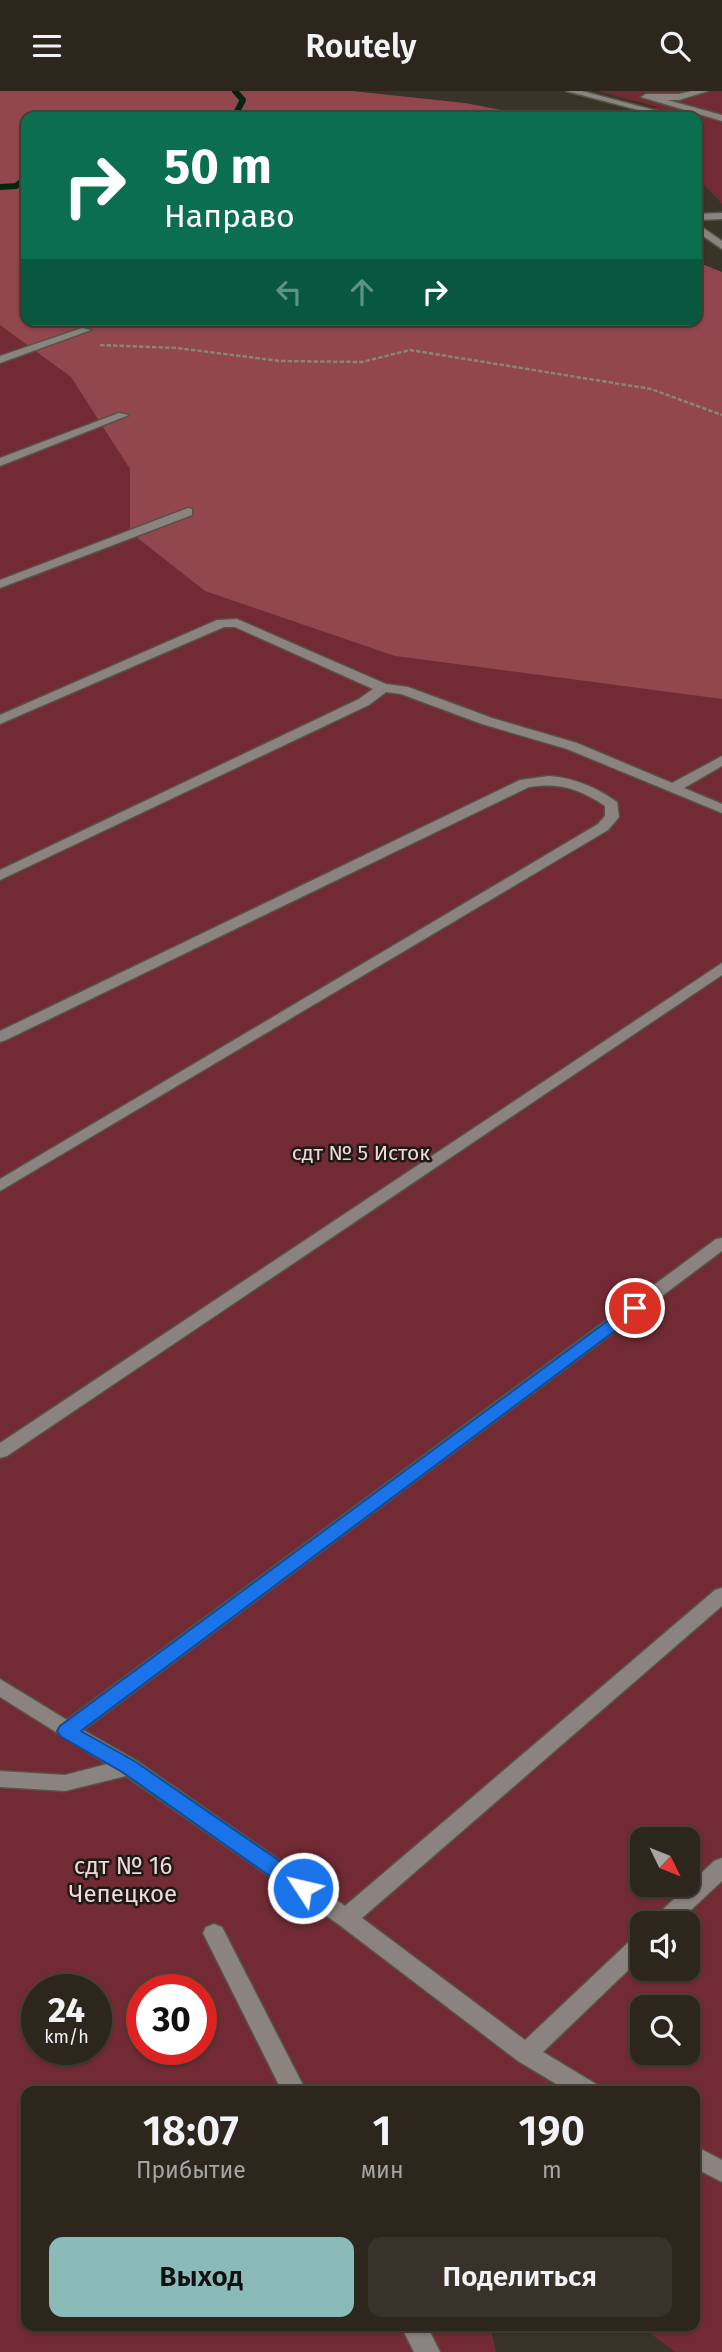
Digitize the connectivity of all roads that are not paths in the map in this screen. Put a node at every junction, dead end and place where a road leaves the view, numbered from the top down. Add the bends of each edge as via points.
1 (571, 91) edge
2 (703, 91) edge
3 (647, 94) edge
4 (624, 104) junction
5 (644, 109) junction
6 (641, 112) edge
7 (656, 112) edge
8 (722, 118) edge
9 (722, 216) edge
10 (702, 217) edge
11 (702, 230) edge
12 (706, 233) junction
13 (722, 238) edge
14 (722, 246) edge
15 (86, 330) dead end
16 (0, 360) edge
17 (122, 415) dead end
18 (0, 462) edge
19 (188, 512) dead end
20 (0, 584) edge
21 (383, 688) junction
22 (0, 720) edge
23 (722, 760) edge
24 (673, 788) junction
25 (722, 809) edge
26 (0, 876) edge
27 (722, 968) edge
28 (0, 1037) edge
29 (0, 1186) edge
30 (722, 1243) edge
31 (0, 1452) edge
32 (722, 1595) edge
33 (0, 1687) edge
34 (67, 1731) junction
35 (129, 1767) junction
36 (0, 1779) edge
37 (722, 1867) edge
38 (676, 1911) edge
39 (346, 1918) junction
40 (214, 1933) dead end
41 (630, 1954) edge
42 (526, 2054) junction
43 (291, 2086) edge
44 (580, 2086) edge
45 (700, 2159) edge
46 (722, 2172) edge
47 (416, 2331) edge
48 (427, 2352) edge

1 - 4 street
2 - 3 street via 680,97
3 - 4 street
3 - 8 street
4 - 5 street
5 - 6 street
5 - 7 street
9 - 10 street
11 - 12 street
12 - 13 street
12 - 14 street
15 - 16 street
17 - 18 street
19 - 20 street
21 - 22 street via 230,622
21 - 24 street via 403,690 487,722 572,746
21 - 26 street via 364,702
23 - 24 street
24 - 25 street
27 - 31 street
28 - 29 street via 525,783 542,779 575,783 612,805 612,817 603,827
30 - 34 street
32 - 39 street
33 - 34 street
34 - 35 street
35 - 36 street via 65,1783
35 - 39 street
37 - 38 street
39 - 42 street
40 - 43 street
41 - 42 street
42 - 44 street
45 - 46 street
47 - 48 street

